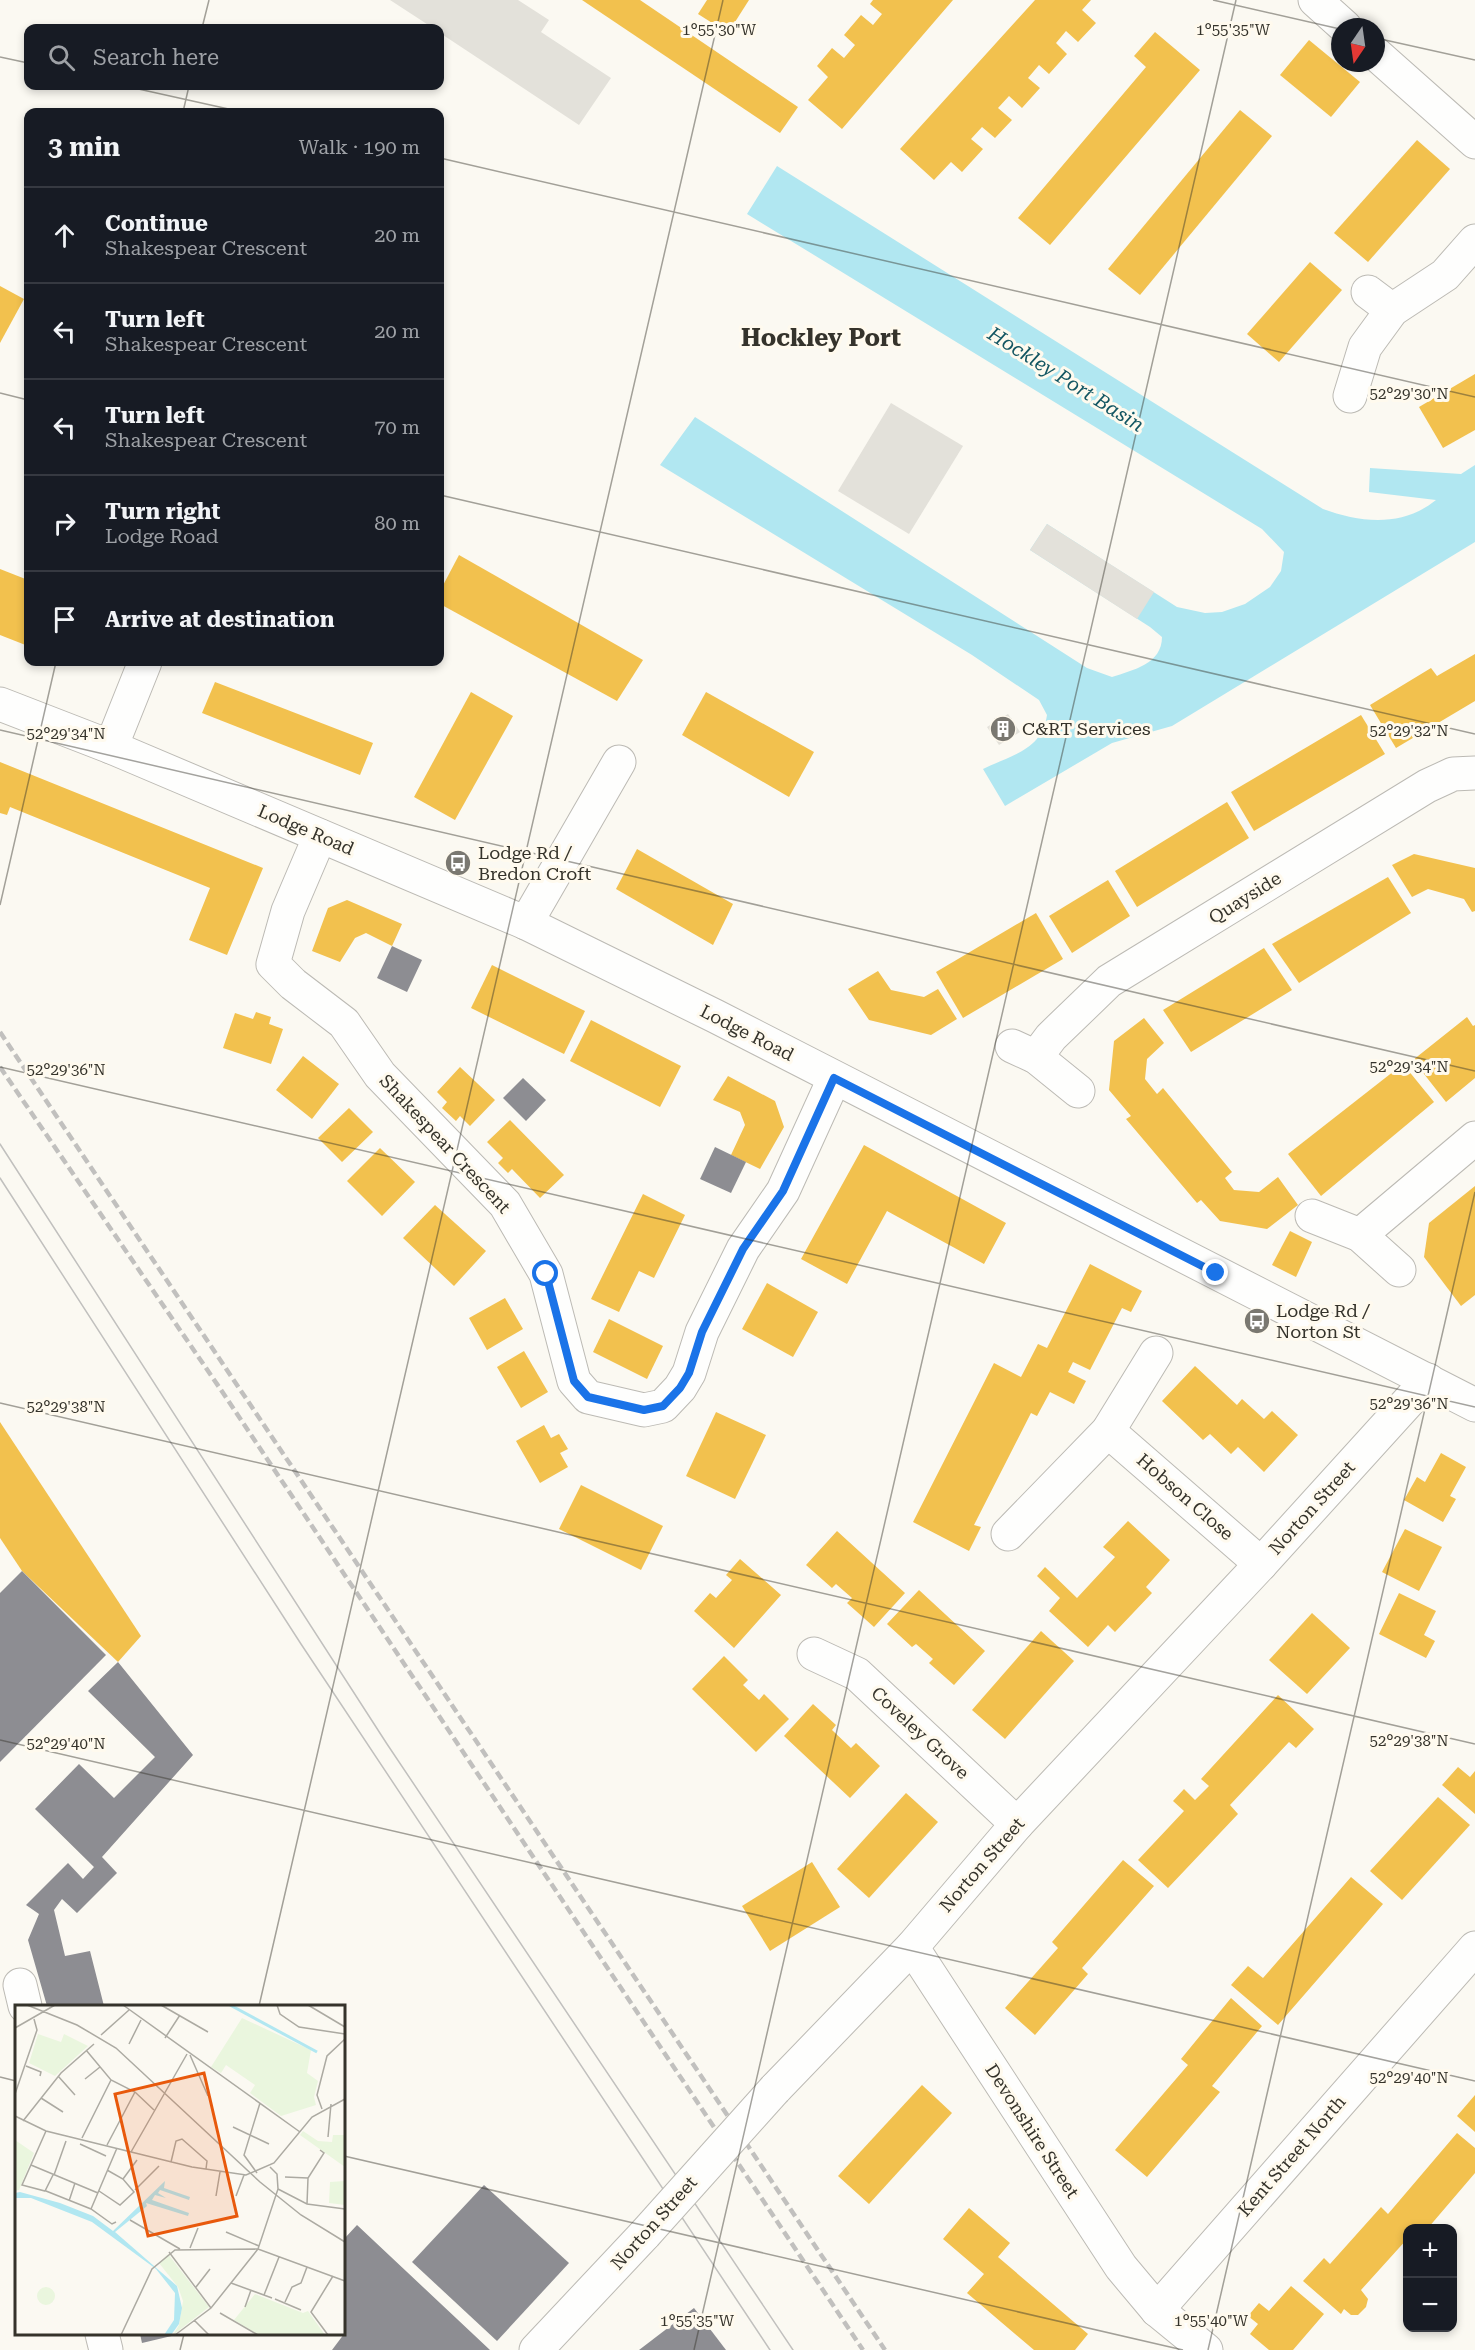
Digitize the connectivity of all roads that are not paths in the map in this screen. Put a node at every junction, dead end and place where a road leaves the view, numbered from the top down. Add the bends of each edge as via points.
1 (1315, 0) edge
2 (1335, 18) edge
3 (1385, 62) edge
4 (1475, 142) edge
5 (1475, 241) edge
6 (1350, 396) dead end
7 (143, 666) edge
8 (0, 704) edge
9 (111, 747) junction
10 (619, 762) dead end
11 (1475, 773) edge
12 (320, 836) junction
13 (526, 923) junction
14 (834, 1078) junction
15 (1078, 1091) dead end
16 (1475, 1138) edge
17 (1312, 1216) dead end
18 (1360, 1235) junction
19 (1399, 1270) dead end
20 (1156, 1353) dead end
21 (1428, 1380) junction
22 (1475, 1405) edge
23 (1108, 1431) junction
24 (1008, 1534) dead end
25 (1261, 1564) junction
26 (814, 1654) dead end
27 (1017, 1824) junction
28 (912, 1947) junction
29 (1475, 1948) edge
30 (1157, 2310) junction
31 (102, 2335) edge
32 (106, 2350) edge
33 (536, 2350) edge
34 (1206, 2350) edge

1 - 2 street
3 - 4 street
5 - 6 street via 1445,275 1380,301
7 - 9 street
8 - 9 street, Lodge Road
9 - 12 street, Lodge Road
10 - 13 street
11 - 15 street, Quayside via 1453,774 1427,786 1109,981 1051,1037 1024,1051
12 - 13 street, Lodge Road
12 - 14 street, Shakespear Crescent via 288,911 273,964 344,1023 380,1075 505,1204 546,1274 574,1381 588,1397 644,1410 663,1406 680,1388 702,1332 743,1249 783,1191
13 - 14 street, Lodge Road
14 - 21 street, Lodge Road
16 - 18 street
17 - 18 street
18 - 19 street
20 - 23 street
21 - 22 street, Lodge Road
21 - 25 street, Norton Street
23 - 24 street
23 - 25 street, Hobson Close
25 - 27 street, Norton Street
26 - 27 street, Coveley Grove via 857,1674
27 - 28 street, Norton Street
28 - 30 street, Devonshire Street via 1121,2267
28 - 33 street, Norton Street, bridge via 775,2089
29 - 30 street, Kent Street North
30 - 34 street, Devonshire Street
31 - 32 street

